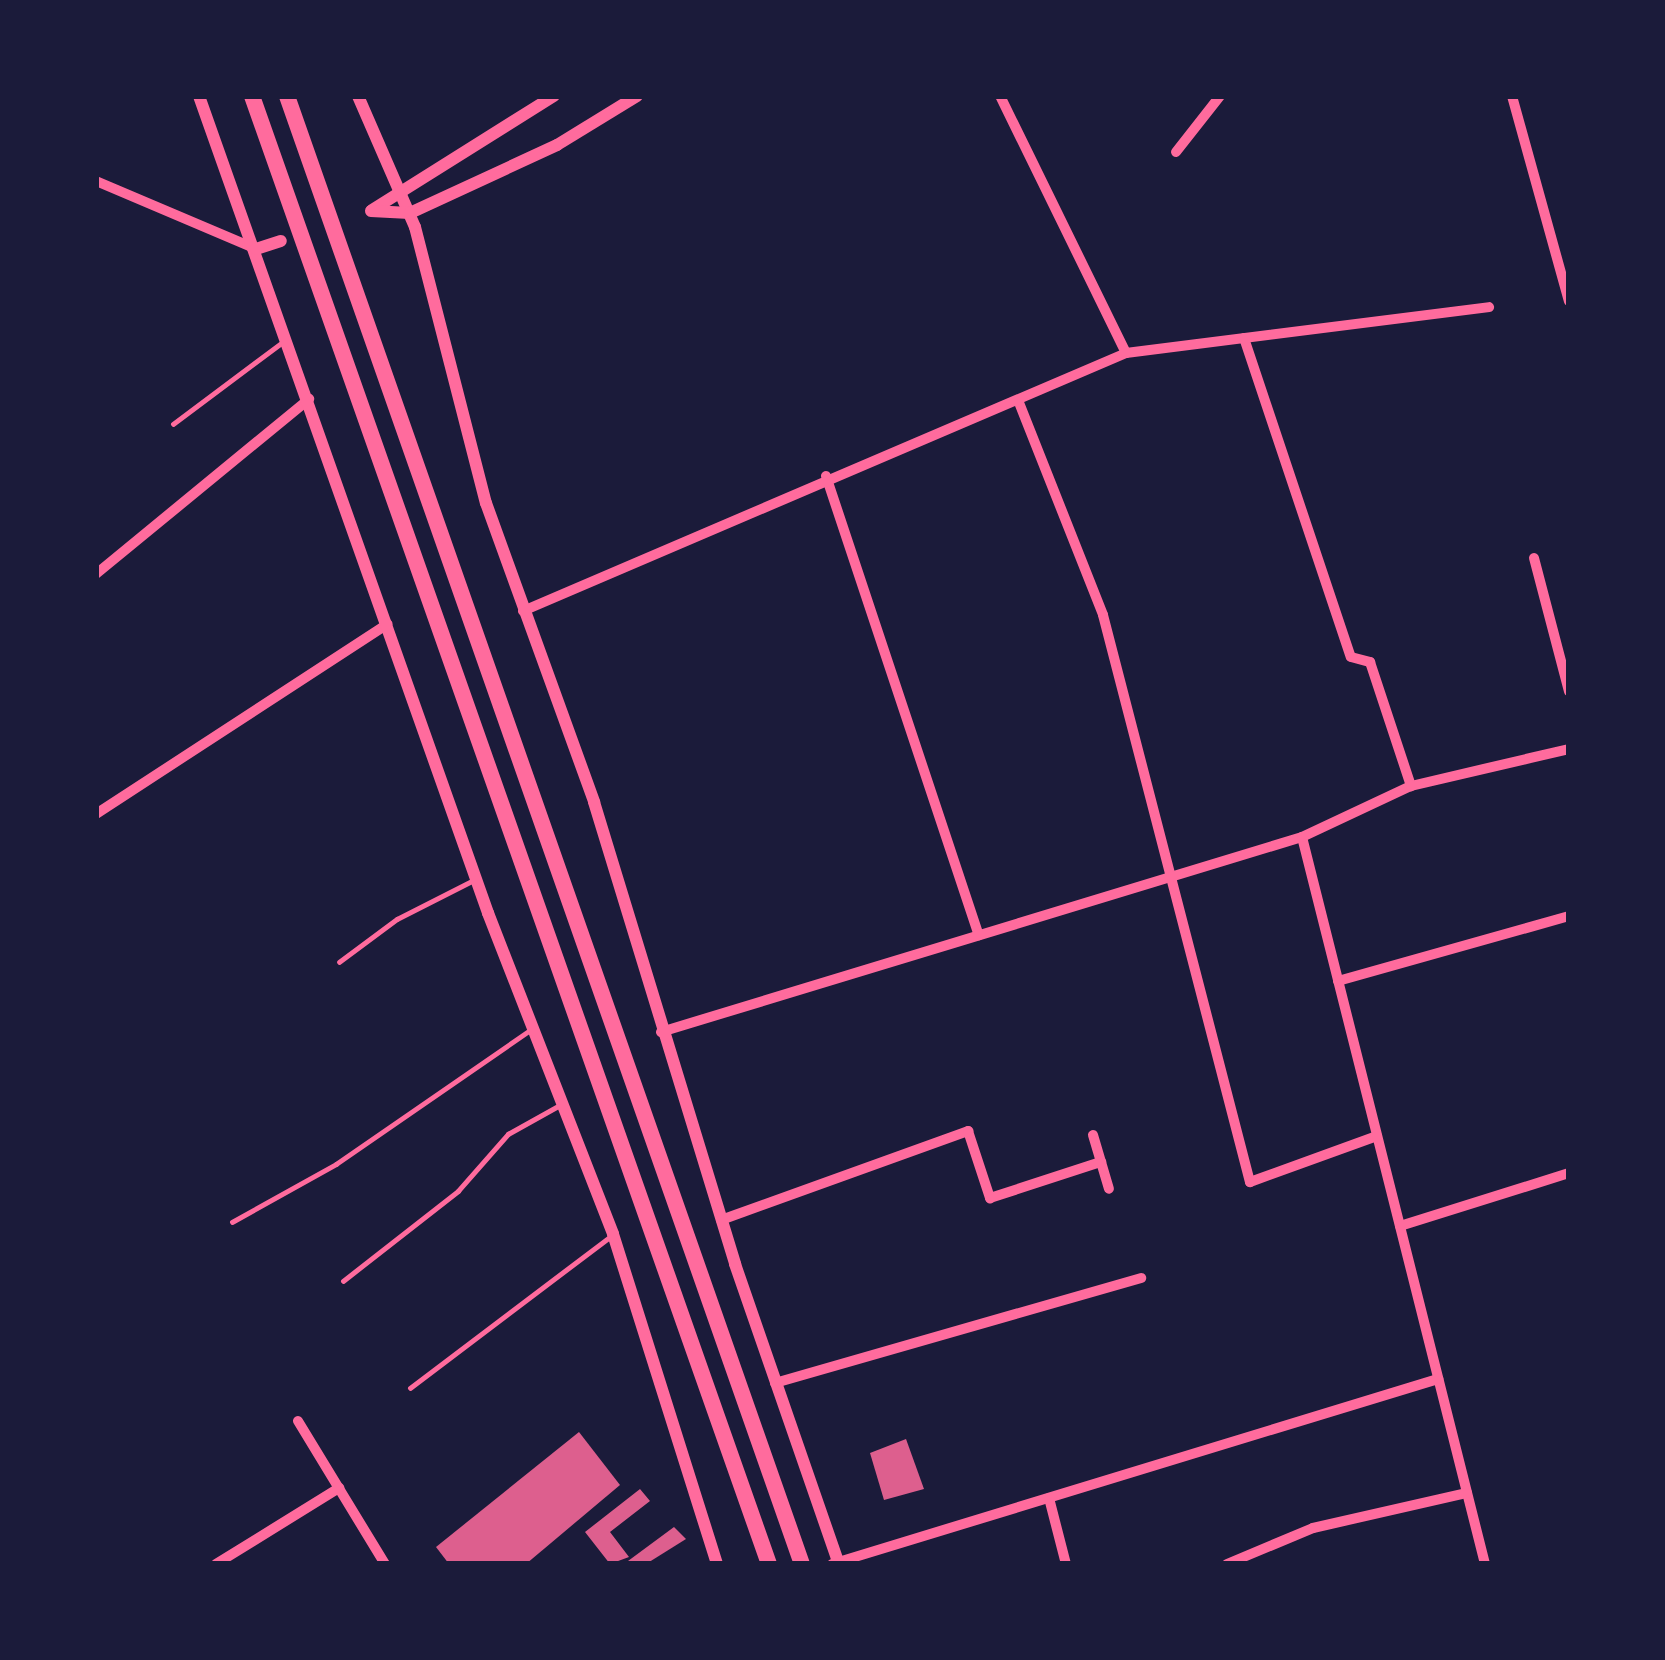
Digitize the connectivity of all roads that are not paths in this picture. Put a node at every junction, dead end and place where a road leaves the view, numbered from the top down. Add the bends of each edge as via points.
1 (199, 96) edge
2 (252, 96) edge
3 (287, 96) edge
4 (358, 96) edge
5 (554, 96) edge
6 (637, 96) edge
7 (1000, 96) edge
8 (1220, 96) edge
9 (1512, 96) edge
10 (1176, 152) dead end
11 (96, 182) edge
12 (400, 188) junction
13 (410, 213) junction
14 (281, 241) dead end
15 (256, 249) junction
16 (1569, 301) edge
17 (1489, 307) dead end
18 (288, 338) junction
19 (1244, 338) junction
20 (1126, 353) junction
21 (310, 399) junction
22 (1018, 400) junction
23 (173, 424) dead end
24 (826, 476) junction
25 (1534, 558) dead end
26 (96, 574) edge
27 (523, 611) junction
28 (388, 624) junction
29 (1569, 691) edge
30 (1569, 748) edge
31 (1411, 786) junction
32 (96, 814) edge
33 (1302, 837) junction
34 (1170, 877) junction
35 (476, 879) junction
36 (1569, 916) edge
37 (979, 935) junction
38 (339, 962) dead end
39 (1338, 981) junction
40 (532, 1029) junction
41 (661, 1032) junction
42 (561, 1104) junction
43 (1094, 1135) dead end
44 (1377, 1136) junction
45 (1101, 1162) junction
46 (1569, 1173) edge
47 (1108, 1189) dead end
48 (721, 1220) junction
49 (232, 1222) dead end
50 (1400, 1226) junction
51 (613, 1234) junction
52 (1141, 1279) dead end
53 (343, 1281) dead end
54 (1438, 1378) junction
55 (775, 1383) junction
56 (410, 1388) dead end
57 (298, 1421) dead end
58 (339, 1489) junction
59 (1467, 1492) junction
60 (1049, 1498) junction
61 (836, 1563) edge
62 (216, 1564) edge
63 (385, 1564) edge
64 (716, 1564) edge
65 (769, 1564) edge
66 (802, 1564) edge
67 (1066, 1564) edge
68 (1228, 1564) edge
69 (1485, 1564) edge

1 - 15 street
2 - 65 highway
3 - 66 highway
4 - 12 street
5 - 12 street
6 - 13 street via 557,145
7 - 20 street
8 - 10 street
9 - 16 street
11 - 15 street
12 - 13 street
12 - 13 street via 370,211
13 - 27 street
14 - 15 street
15 - 18 street
17 - 19 street
18 - 21 street
18 - 23 lane
19 - 20 street
19 - 31 street via 1351,657 1370,662
20 - 22 street
21 - 26 street
21 - 28 street
22 - 24 street
22 - 34 street via 1103,615
24 - 27 street
24 - 37 street
25 - 29 street
27 - 41 street via 593,802
28 - 32 street
28 - 35 street
30 - 31 street
31 - 33 street
33 - 34 street
33 - 39 street
34 - 37 street
34 - 44 street via 1250,1182
35 - 38 lane via 397,919
35 - 40 street
36 - 39 street
37 - 41 street
39 - 44 street
40 - 42 street
40 - 49 lane via 336,1164
41 - 48 street
42 - 51 street
42 - 53 lane via 508,1134 458,1191
43 - 45 street
44 - 50 street
45 - 47 street
45 - 48 street via 990,1198 968,1131
46 - 50 street
48 - 55 street
50 - 54 street
51 - 56 lane
51 - 64 street
52 - 55 street
54 - 59 street
54 - 60 street
55 - 61 street
57 - 58 street
58 - 62 street
58 - 63 street
59 - 68 street via 1312,1528
59 - 69 street
60 - 61 street
60 - 67 street

